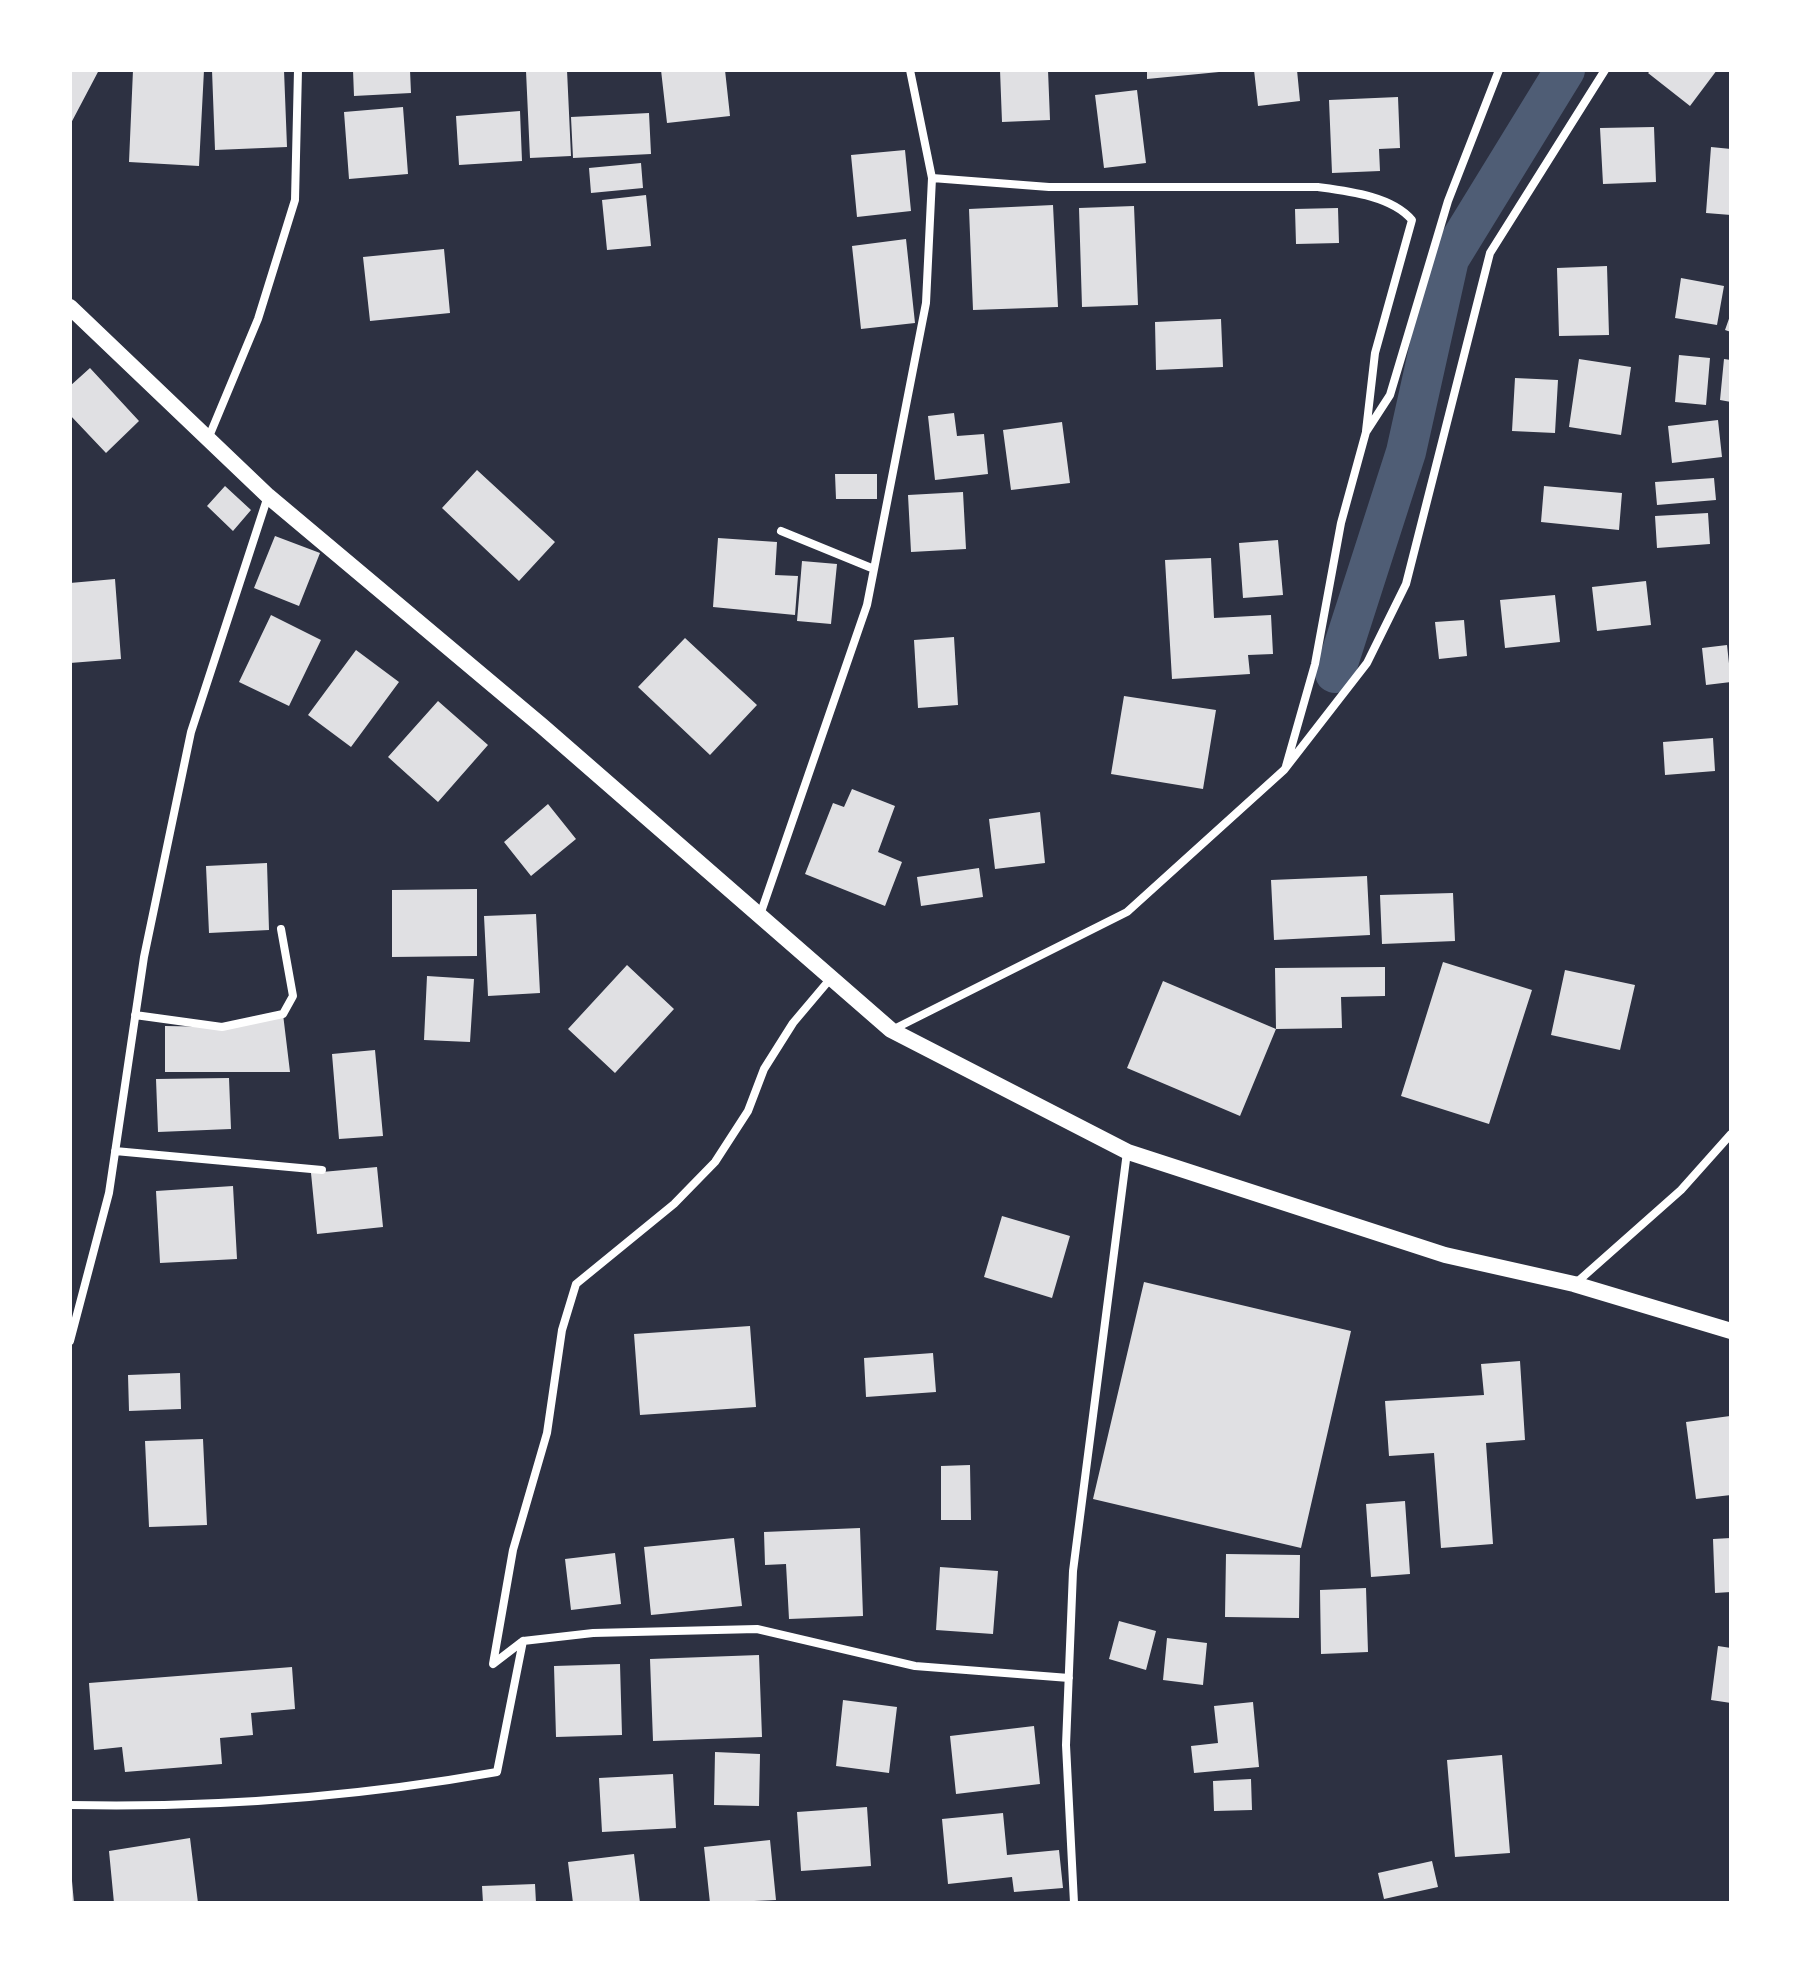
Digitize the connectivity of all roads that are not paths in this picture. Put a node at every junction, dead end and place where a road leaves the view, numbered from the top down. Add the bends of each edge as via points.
1 (298, 70) edge
2 (910, 70) edge
3 (1499, 70) edge
4 (1605, 70) edge
5 (932, 178) junction
6 (70, 307) edge
7 (1366, 432) junction
8 (208, 439) junction
9 (268, 496) junction
10 (781, 531) dead end
11 (874, 569) junction
12 (1284, 770) junction
13 (760, 916) junction
14 (281, 929) dead end
15 (831, 978) junction
16 (135, 1015) junction
17 (891, 1030) junction
18 (1731, 1134) edge
19 (115, 1151) junction
20 (1128, 1152) junction
21 (322, 1170) dead end
22 (1574, 1284) junction
23 (1731, 1331) edge
24 (70, 1341) edge
25 (523, 1641) junction
26 (1069, 1678) junction
27 (70, 1805) edge
28 (1074, 1903) edge

1 - 8 street via 295,200 258,319
2 - 5 street
3 - 7 street via 1448,201 1390,395
4 - 12 street via 1490,253 1406,584 1367,663
5 - 7 street via 1049,187 1318,187 1403,209 1412,220 1375,353
5 - 11 street via 926,303
6 - 8 main road
7 - 12 street via 1341,523 1315,664
8 - 9 main road
9 - 13 main road
9 - 16 street via 191,732
10 - 11 street
11 - 13 street via 867,605
12 - 17 street via 1127,912
13 - 15 main road
14 - 16 street via 293,996 283,1014 222,1027
15 - 17 main road
15 - 25 street via 785,1034 748,1111 715,1162 674,1204 576,1284 562,1330 547,1433 513,1550 493,1664
16 - 19 street
17 - 20 main road
18 - 22 street via 1681,1190
19 - 21 street
19 - 24 street
20 - 22 main road via 1445,1255
20 - 26 street via 1073,1571
22 - 23 main road
25 - 26 street via 593,1633 757,1629 915,1666
25 - 27 street via 497,1772 407,1788 178,1807
26 - 28 street via 1066,1745

